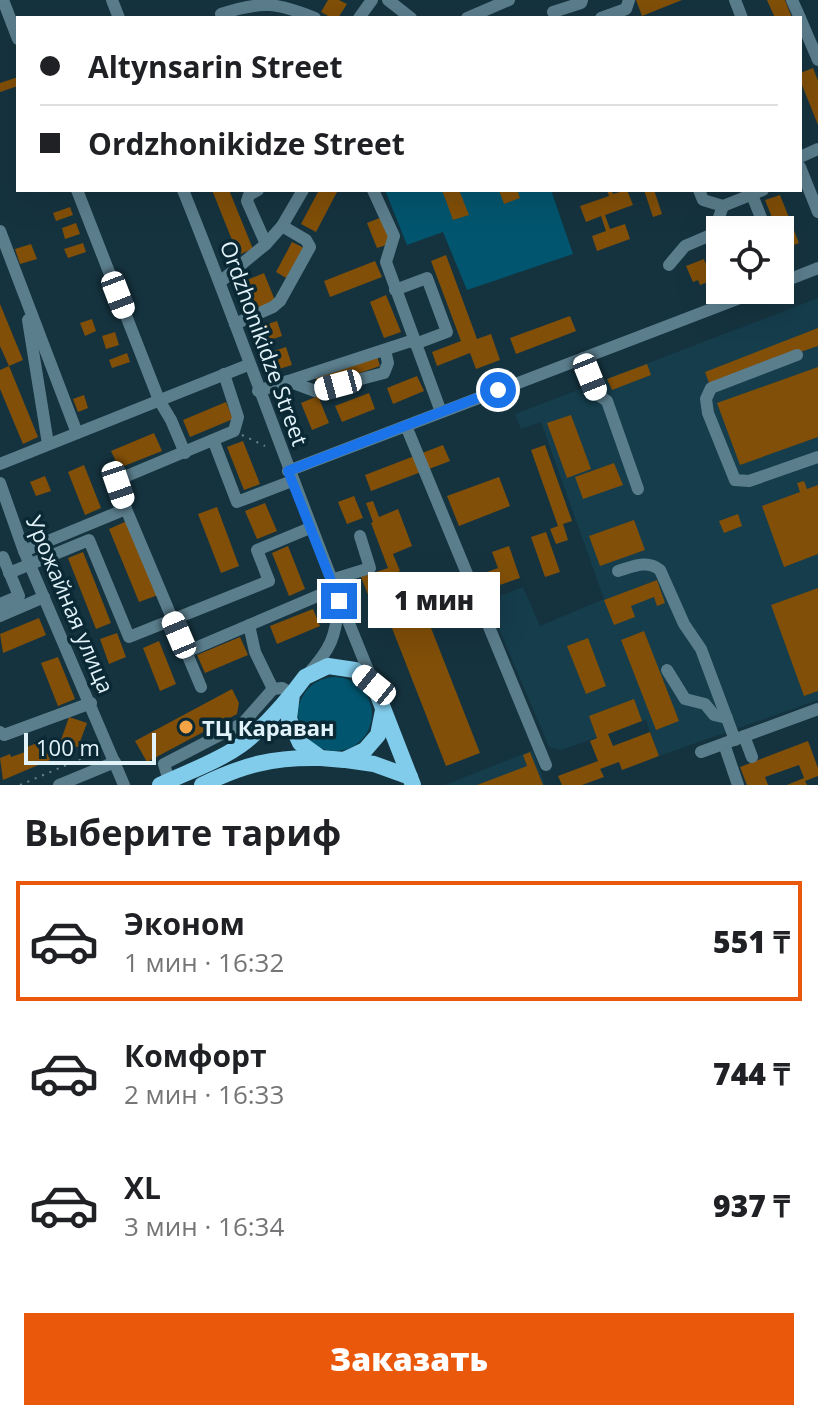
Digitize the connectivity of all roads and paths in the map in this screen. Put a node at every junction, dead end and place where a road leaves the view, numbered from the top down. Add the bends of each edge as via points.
1 (3, 0) edge
2 (215, 0) edge
3 (388, 0) edge
4 (509, 0) edge
5 (582, 0) edge
6 (629, 0) edge
7 (553, 12) dead end
8 (222, 16) edge
9 (310, 16) edge
10 (408, 16) edge
11 (472, 16) edge
12 (607, 16) edge
13 (802, 23) edge
14 (16, 34) edge
15 (816, 55) edge
16 (802, 174) edge
17 (78, 192) edge
18 (184, 192) edge
19 (254, 192) edge
20 (302, 192) edge
21 (374, 192) edge
22 (700, 192) edge
23 (758, 192) edge
24 (723, 206) junction
25 (818, 212) edge
26 (763, 216) edge
27 (282, 226) junction
28 (0, 231) edge
29 (266, 244) junction
30 (669, 265) dead end
31 (818, 268) edge
32 (794, 277) edge
33 (220, 282) junction
34 (395, 290) junction
35 (24, 293) junction
36 (724, 304) edge
37 (235, 324) junction
38 (415, 342) junction
39 (385, 350) junction
40 (797, 355) dead end
41 (583, 358) junction
42 (248, 365) junction
43 (224, 374) junction
44 (288, 381) junction
45 (258, 391) junction
46 (159, 400) junction
47 (441, 412) junction
48 (406, 426) junction
49 (234, 431) junction
50 (77, 433) junction
51 (214, 442) junction
52 (48, 444) junction
53 (265, 446) dead end
54 (185, 453) junction
55 (818, 457) edge
56 (0, 464) edge
57 (290, 476) junction
58 (0, 483) edge
59 (638, 489) dead end
60 (126, 509) junction
61 (85, 526) junction
62 (310, 528) junction
63 (360, 536) dead end
64 (89, 540) junction
65 (24, 551) junction
66 (3, 557) dead end
67 (30, 564) junction
68 (618, 571) dead end
69 (9, 573) junction
70 (335, 590) junction
71 (44, 597) junction
72 (0, 604) edge
73 (0, 616) edge
74 (172, 619) junction
75 (249, 625) junction
76 (186, 652) junction
77 (667, 670) dead end
78 (305, 677) junction
79 (374, 685) junction
80 (201, 687) dead end
81 (273, 689) junction
82 (292, 694) junction
83 (91, 703) junction
84 (818, 709) edge
85 (383, 710) junction
86 (727, 718) junction
87 (0, 732) edge
88 (734, 740) junction
89 (103, 746) dead end
90 (701, 752) dead end
91 (752, 757) dead end
92 (321, 758) junction
93 (344, 760) junction
94 (115, 762) junction
95 (546, 765) dead end
96 (94, 779) edge
97 (411, 781) edge
98 (165, 783) edge
99 (20, 785) edge
100 (59, 785) edge
101 (124, 785) edge
102 (202, 785) edge
103 (738, 785) edge

1 - 14 street
2 - 8 street
3 - 10 street
4 - 11 street
5 - 7 street
6 - 12 street via 626,9
8 - 9 street via 250,4 285,5
13 - 15 street
16 - 25 street
17 - 46 street
18 - 33 street, Ordzhonikidze Street
19 - 29 street via 247,201
20 - 27 street
21 - 34 street via 394,236 386,262
22 - 24 street via 703,200
23 - 24 street
23 - 26 street
24 - 30 street via 713,234 685,246
27 - 29 street
27 - 37 street via 310,247 280,301
28 - 35 street
29 - 33 street
31 - 32 street
33 - 37 street, Ordzhonikidze Street
34 - 38 street
34 - 38 street via 427,278 447,332
35 - 50 street
35 - 52 street
36 - 41 street
37 - 42 street, Ordzhonikidze Street
38 - 39 street
38 - 47 street
39 - 44 street
39 - 44 street via 384,373 315,391
40 - 55 street via 711,388 708,413 735,480 749,481
41 - 47 street
41 - 59 street via 598,395 607,401
42 - 43 street
42 - 45 street, Ordzhonikidze Street
43 - 46 street
43 - 49 street via 238,417
44 - 45 street
45 - 57 street, Ordzhonikidze Street
46 - 50 street
46 - 54 street
47 - 48 street
48 - 57 street
48 - 95 street
49 - 51 street
49 - 53 path
50 - 52 street
51 - 54 street
51 - 57 street via 237,502
52 - 56 street
54 - 60 street via 122,478 118,485
57 - 62 street, Ordzhonikidze Street
58 - 65 street, Урожайная улица
60 - 61 street
60 - 74 street
61 - 64 street
61 - 65 street
62 - 70 street, Ordzhonikidze Street
62 - 74 street via 257,550 269,581
63 - 70 street via 370,568
64 - 67 street
64 - 74 street via 129,637
65 - 67 street, Урожайная улица
66 - 69 street
67 - 69 street
67 - 71 street, Урожайная улица
68 - 86 street via 644,564 660,570 701,649
69 - 72 street via 19,596
70 - 75 street
70 - 78 street via 336,635
70 - 79 street, Ordzhonikidze Street
71 - 73 street
71 - 83 street, Урожайная улица
74 - 76 street
75 - 76 street
75 - 81 street
76 - 80 street
77 - 86 street via 685,699
78 - 79 main road via 328,666 355,670
78 - 82 main road
79 - 85 main road
81 - 82 street
81 - 98 street via 243,723 164,764
82 - 92 main road via 289,719 300,743
82 - 98 main road via 241,745
83 - 87 street via 4,735
83 - 94 street, Урожайная улица
84 - 88 street
85 - 93 main road via 378,735 365,750
85 - 97 main road
86 - 88 street
88 - 90 street
88 - 91 street
88 - 103 street
89 - 99 path
92 - 93 main road
92 - 102 main road via 252,763
93 - 97 main road via 374,764
94 - 96 street
94 - 101 street, Урожайная улица
96 - 100 street

